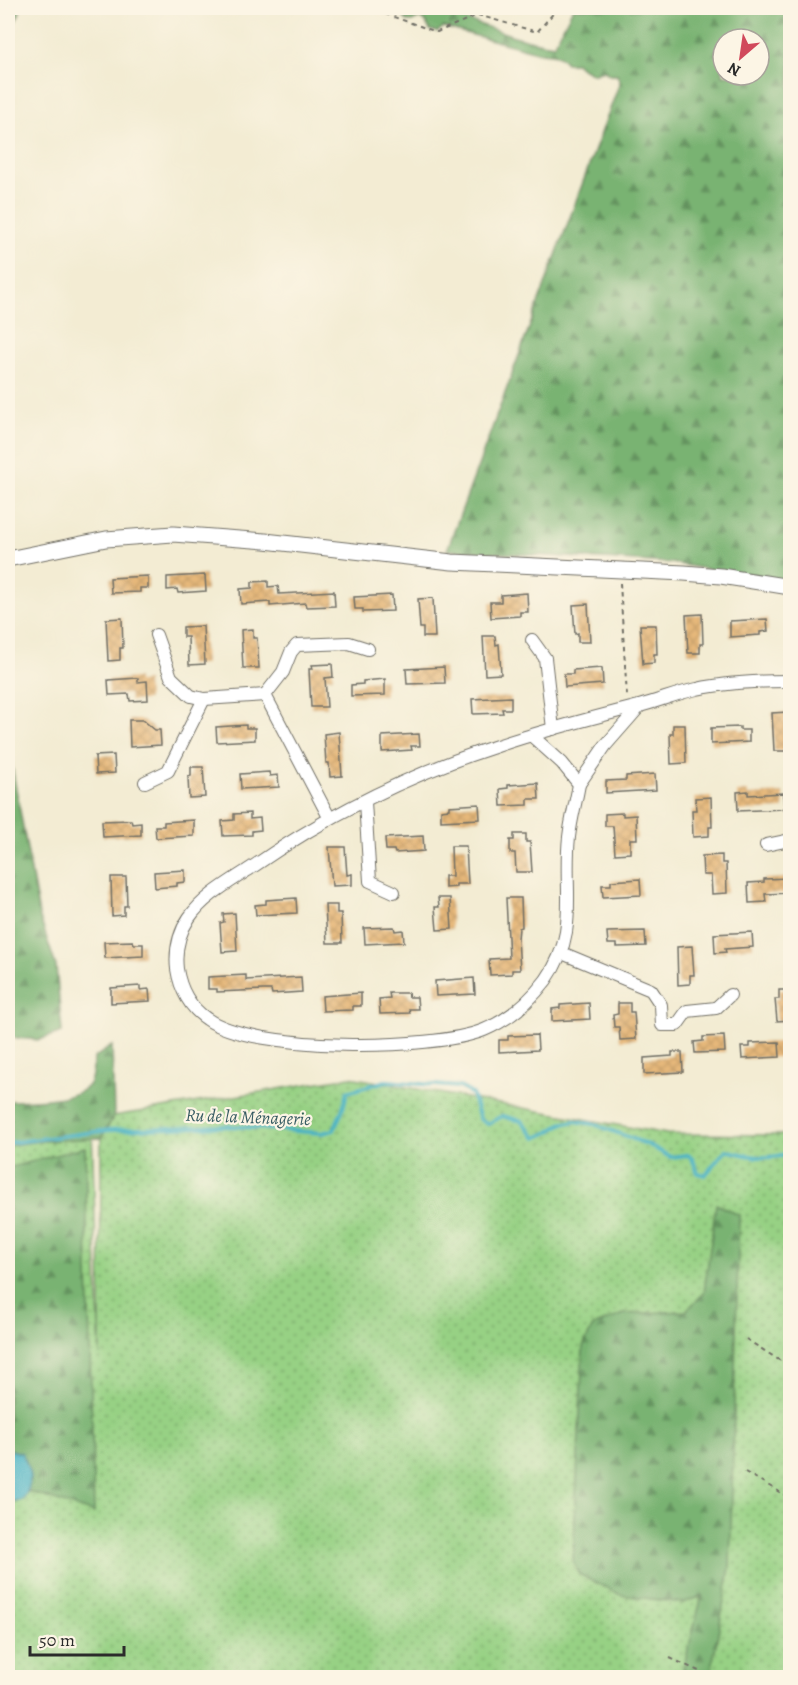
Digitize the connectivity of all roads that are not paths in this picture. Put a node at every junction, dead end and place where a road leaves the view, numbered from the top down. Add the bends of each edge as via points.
1 (8, 559) edge
2 (790, 587) edge
3 (156, 634) dead end
4 (532, 640) dead end
5 (368, 648) dead end
6 (790, 681) edge
7 (265, 695) junction
8 (204, 699) junction
9 (634, 707) junction
10 (553, 729) junction
11 (531, 735) junction
12 (145, 782) dead end
13 (579, 784) junction
14 (365, 802) junction
15 (329, 817) junction
16 (790, 840) edge
17 (766, 845) dead end
18 (394, 892) dead end
19 (562, 952) junction
20 (730, 995) dead end

1 - 2 street via 117,537 196,534 452,562 684,573
3 - 8 street via 171,678 191,696
4 - 10 street via 545,658
5 - 7 street via 349,643 297,645
6 - 9 street via 712,686
7 - 8 street
7 - 15 street
8 - 12 street via 168,771
9 - 10 street
9 - 13 street
10 - 11 street
11 - 13 street
11 - 14 street via 452,762
13 - 19 street via 569,838
14 - 15 street
14 - 18 street via 370,881
15 - 19 street via 210,896 184,925 176,957 179,980 188,1000 208,1020 237,1032 309,1043 402,1043 469,1034 499,1022 523,1005 545,981
16 - 17 street
19 - 20 street via 651,990 661,1005 662,1025 676,1025 687,1011 716,1008

